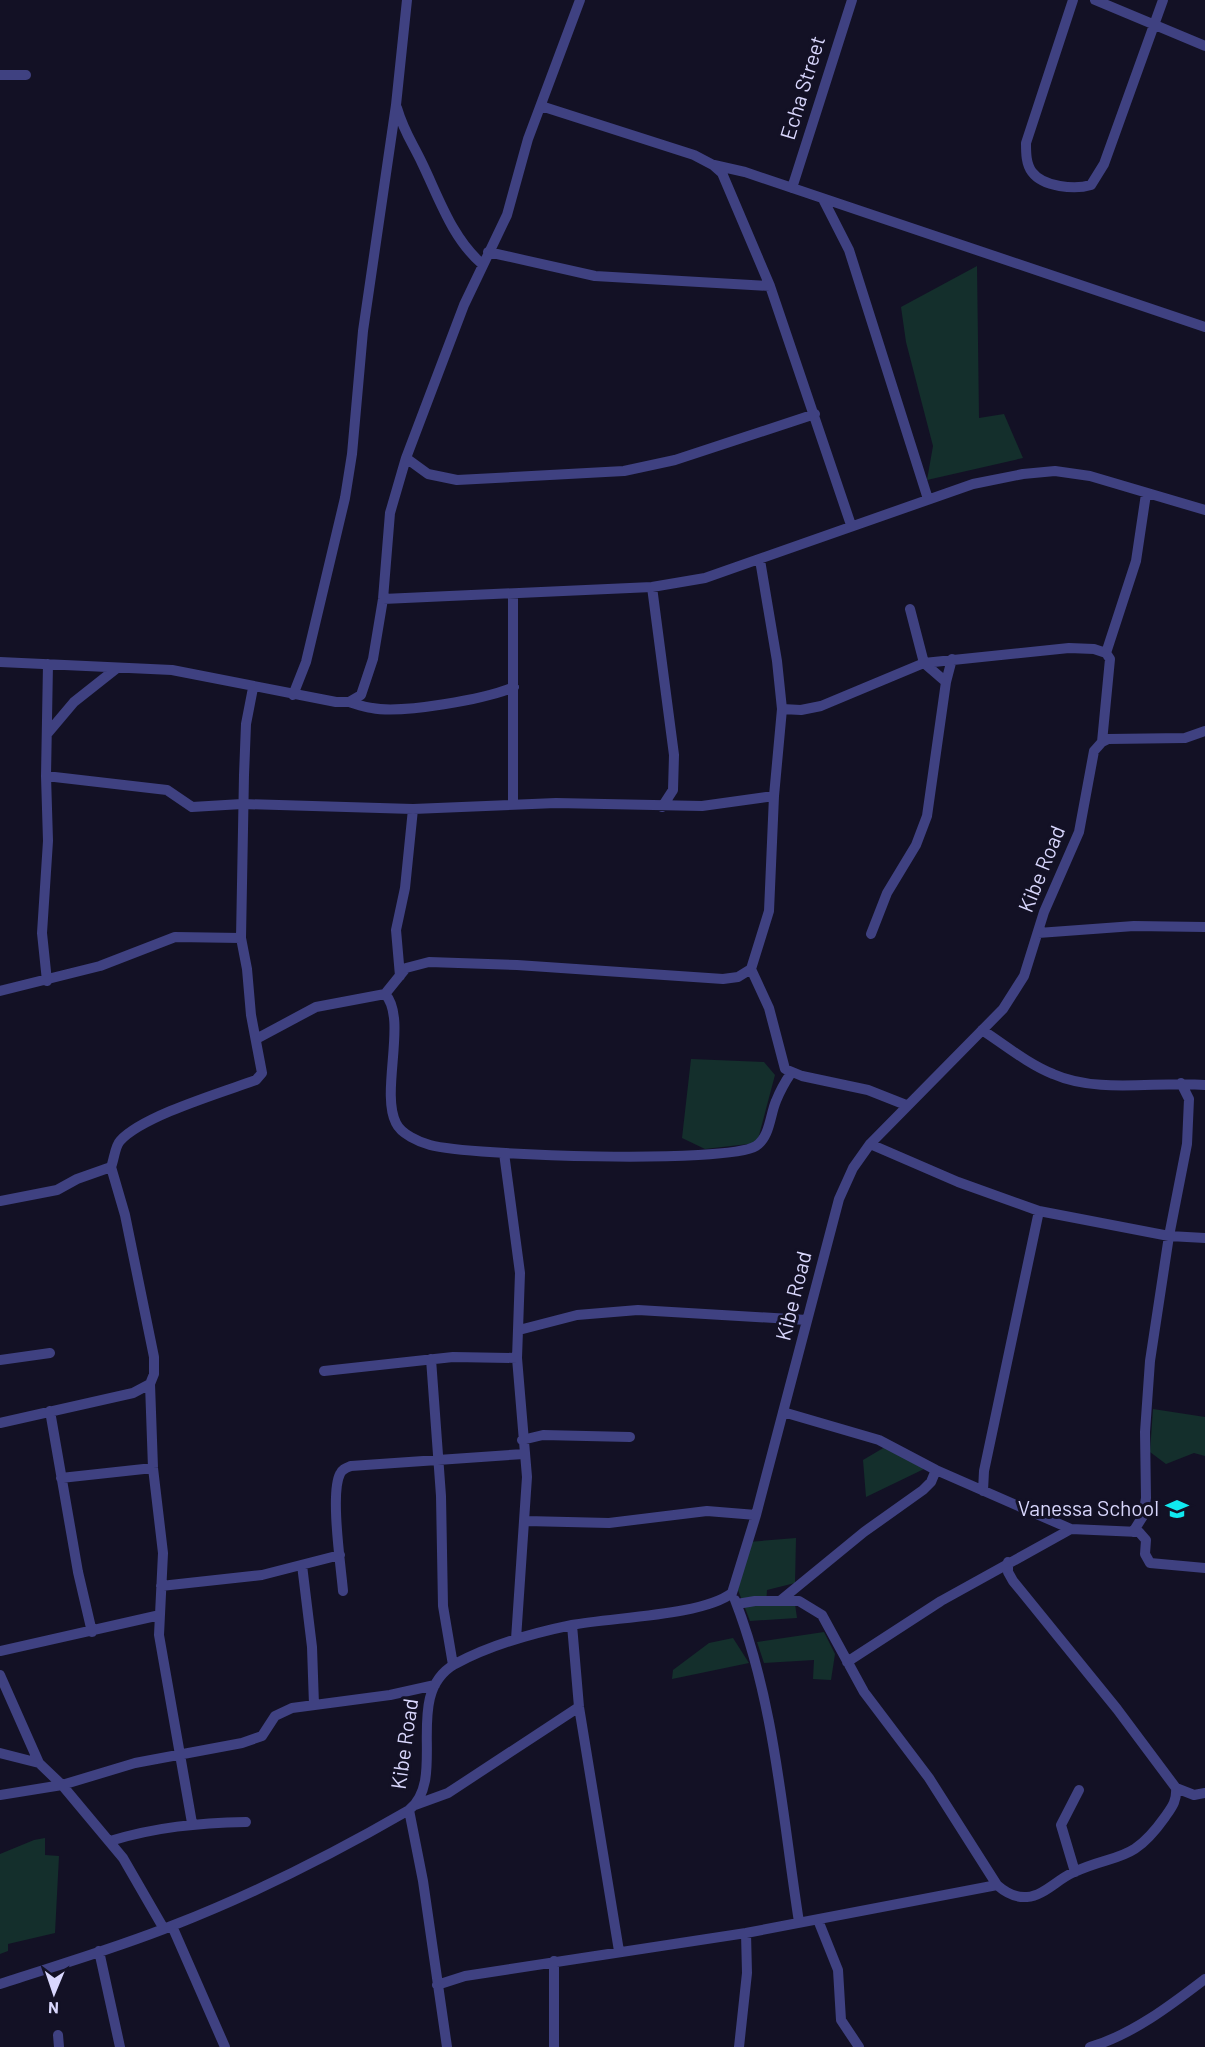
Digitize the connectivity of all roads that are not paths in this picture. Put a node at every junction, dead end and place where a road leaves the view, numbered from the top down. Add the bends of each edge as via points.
1 (407, 0) edge
2 (580, 0) edge
3 (852, 0) edge
4 (1073, 0) edge
5 (1095, 0) edge
6 (1163, 0) edge
7 (1155, 25) junction
8 (1205, 46) edge
9 (0, 75) edge
10 (26, 75) dead end
11 (396, 105) junction
12 (541, 106) junction
13 (713, 165) junction
14 (792, 188) junction
15 (824, 201) junction
16 (488, 252) junction
17 (482, 264) junction
18 (770, 286) junction
19 (1204, 323) edge
20 (815, 414) junction
21 (406, 458) junction
22 (1146, 494) junction
23 (928, 499) junction
24 (1205, 510) edge
25 (851, 525) junction
26 (760, 560) junction
27 (652, 587) junction
28 (513, 594) junction
29 (383, 599) junction
30 (910, 609) dead end
31 (1106, 653) junction
32 (952, 659) junction
33 (0, 662) edge
34 (924, 663) junction
35 (48, 664) junction
36 (117, 668) junction
37 (946, 682) junction
38 (514, 687) junction
39 (254, 688) junction
40 (292, 695) junction
41 (349, 702) junction
42 (782, 710) junction
43 (801, 711) junction
44 (780, 725) junction
45 (1205, 731) edge
46 (47, 735) junction
47 (1102, 742) junction
48 (46, 776) junction
49 (774, 796) junction
50 (513, 803) junction
51 (242, 804) junction
52 (662, 807) junction
53 (413, 809) junction
54 (1205, 927) edge
55 (1038, 933) junction
56 (871, 934) dead end
57 (241, 938) junction
58 (751, 969) junction
59 (400, 976) junction
60 (47, 981) junction
61 (0, 991) edge
62 (385, 994) junction
63 (982, 1030) junction
64 (256, 1039) junction
65 (790, 1073) junction
66 (1181, 1083) junction
67 (1203, 1085) edge
68 (1189, 1099) junction
69 (906, 1105) junction
70 (870, 1144) junction
71 (504, 1153) junction
72 (111, 1167) junction
73 (0, 1201) edge
74 (1039, 1211) junction
75 (1169, 1236) junction
76 (1205, 1238) edge
77 (807, 1320) junction
78 (519, 1330) junction
79 (50, 1353) dead end
80 (517, 1358) junction
81 (431, 1359) junction
82 (0, 1360) edge
83 (324, 1371) dead end
84 (150, 1384) junction
85 (50, 1411) junction
86 (783, 1412) junction
87 (0, 1423) edge
88 (522, 1434) junction
89 (630, 1437) dead end
90 (524, 1454) junction
91 (438, 1461) junction
92 (153, 1468) junction
93 (936, 1470) junction
94 (984, 1471) junction
95 (61, 1478) junction
96 (962, 1481) junction
97 (983, 1491) junction
98 (756, 1515) junction
99 (526, 1521) junction
100 (1051, 1521) junction
101 (1071, 1529) junction
102 (1133, 1532) junction
103 (1050, 1540) junction
104 (340, 1555) junction
105 (1008, 1562) junction
106 (302, 1565) junction
107 (1205, 1568) edge
108 (161, 1586) junction
109 (343, 1591) dead end
110 (732, 1593) junction
111 (781, 1600) junction
112 (737, 1604) junction
113 (160, 1616) junction
114 (572, 1625) junction
115 (92, 1632) junction
116 (516, 1639) junction
117 (0, 1652) edge
118 (847, 1662) junction
119 (453, 1665) junction
120 (1, 1680) edge
121 (435, 1685) junction
122 (314, 1705) junction
123 (579, 1707) junction
124 (0, 1753) edge
125 (179, 1754) junction
126 (39, 1763) junction
127 (62, 1785) junction
128 (1176, 1788) junction
129 (1079, 1790) dead end
130 (1205, 1793) edge
131 (0, 1795) edge
132 (412, 1807) junction
133 (246, 1822) dead end
134 (192, 1823) junction
135 (110, 1841) junction
136 (1075, 1872) junction
137 (997, 1885) junction
138 (818, 1920) junction
139 (799, 1922) junction
140 (168, 1927) junction
141 (746, 1933) junction
142 (99, 1951) junction
143 (619, 1951) junction
144 (554, 1961) junction
145 (1205, 1979) edge
146 (0, 1984) edge
147 (437, 1985) junction
148 (58, 2035) dead end
149 (58, 2047) edge
150 (120, 2047) edge
151 (225, 2047) edge
152 (447, 2047) edge
153 (554, 2047) edge
154 (739, 2047) edge
155 (859, 2047) edge
156 (1090, 2047) edge

1 - 11 street
2 - 12 street
3 - 14 street, Echa Street
4 - 7 street via 1026,143 1031,171 1050,182 1083,187 1098,178
5 - 7 street
6 - 7 street
7 - 8 street
9 - 10 street
11 - 17 street via 407,137 453,226
11 - 40 street via 363,331 345,498 306,662
12 - 13 street via 694,154
12 - 16 street via 513,198
13 - 14 street
13 - 18 street via 728,183
14 - 15 street
15 - 19 street
15 - 23 street via 849,250
16 - 17 street
16 - 18 street via 595,276
17 - 21 street
18 - 20 street
20 - 21 street via 675,460 624,471 457,480 428,474
20 - 25 street
21 - 29 street via 390,513
22 - 23 street via 1090,476 1055,471 973,484
22 - 24 street
22 - 31 street via 1136,561
23 - 25 street
25 - 26 street
26 - 27 street via 705,578
26 - 42 street
27 - 28 street
27 - 52 street via 674,754 673,790
28 - 29 street
28 - 38 street
29 - 41 street via 367,681 361,695
30 - 34 street
31 - 32 street via 1069,648
31 - 47 street, Kibe Road via 1110,667
32 - 34 street
32 - 37 street
33 - 35 street
34 - 37 street
34 - 43 street
35 - 36 street
35 - 46 street
36 - 39 street via 205,675
36 - 46 street via 74,702
37 - 56 street via 927,816 916,845 887,892
38 - 41 street via 487,696 393,710
38 - 50 street
39 - 40 street
39 - 51 street via 246,724
40 - 41 street
42 - 43 street
42 - 44 street
43 - 44 street
44 - 49 street
45 - 47 street via 1185,738 1116,738
46 - 48 street
47 - 55 street, Kibe Road via 1094,751 1079,832
48 - 51 street via 167,790 192,807
48 - 60 street via 48,841 42,933
49 - 52 street via 717,805
49 - 58 street via 769,911
50 - 52 street
50 - 53 street
51 - 53 street
51 - 57 street
53 - 59 street via 405,888 396,930
54 - 55 street via 1134,926
55 - 63 street, Kibe Road via 1014,994
57 - 60 street via 175,937 100,966
57 - 64 street
58 - 59 street via 738,977 723,979 429,962 415,964
58 - 65 street via 769,1008 782,1064
59 - 62 street
60 - 61 street
62 - 64 street via 316,1007
62 - 71 street via 391,1000 393,1016 392,1106 396,1123 406,1134 428,1144
63 - 66 street via 1037,1066 1070,1080 1103,1086
63 - 69 street, Kibe Road
64 - 72 street via 262,1073 256,1080 138,1127 119,1142
65 - 69 street via 868,1090
65 - 71 street via 766,1135 747,1150 698,1155
66 - 67 street
66 - 68 street
67 - 68 street
68 - 75 street via 1187,1144
69 - 70 street, Kibe Road
70 - 74 street
70 - 77 street, Kibe Road via 853,1168 839,1199
71 - 78 street via 518,1244
72 - 73 street via 57,1190
72 - 84 street via 125,1215 154,1357
74 - 75 street
74 - 94 street
75 - 76 street
75 - 102 street via 1149,1373 1146,1498 1143,1516
77 - 78 street via 638,1310 577,1315
77 - 86 street, Kibe Road
78 - 80 street
79 - 82 street
80 - 81 street
80 - 88 street
81 - 83 street
81 - 91 street
84 - 85 street via 133,1393
84 - 92 street
85 - 87 street
85 - 95 street
86 - 93 street via 879,1440
86 - 98 street, Kibe Road
88 - 89 street
88 - 90 street
90 - 91 street
90 - 99 street
91 - 104 street via 343,1469 337,1487
91 - 119 street via 443,1606
92 - 95 street
92 - 108 street via 162,1536
93 - 96 street
93 - 111 street via 923,1490
94 - 96 street
94 - 97 street
95 - 115 street
96 - 97 street
97 - 100 street
98 - 99 street via 707,1512 609,1522
98 - 110 street, Kibe Road
99 - 116 street
100 - 101 street
100 - 103 street
101 - 102 street
101 - 103 street
102 - 107 street via 1144,1536 1150,1563
103 - 105 street
104 - 106 street
104 - 109 street
105 - 118 street
105 - 128 street via 1012,1581
106 - 108 street via 232,1580
106 - 122 street
108 - 113 street
110 - 112 street
110 - 114 street, Kibe Road via 689,1608
111 - 112 street
111 - 118 street via 799,1601 822,1615
112 - 139 street via 770,1725
113 - 115 street
113 - 125 street via 159,1635
114 - 116 street, Kibe Road
114 - 123 street
115 - 117 street
116 - 119 street, Kibe Road
118 - 137 street via 864,1692 929,1778
119 - 121 street, Kibe Road
120 - 126 street
121 - 122 street
121 - 132 street, Kibe Road via 428,1705 425,1773
122 - 125 street via 283,1710 256,1739
123 - 132 street via 448,1793
123 - 143 street
124 - 126 street
125 - 127 street via 135,1762
125 - 134 street
126 - 127 street
127 - 131 street
127 - 135 street
128 - 130 street via 1194,1795
128 - 136 street via 1172,1807 1143,1845 1117,1859
129 - 136 street via 1061,1825
132 - 140 street via 309,1866
132 - 147 street
133 - 134 street
134 - 135 street via 158,1827
135 - 140 street
136 - 137 street via 1028,1897 1004,1891
137 - 138 street
138 - 139 street
138 - 155 street via 838,1970 841,2020
139 - 141 street
140 - 142 street
140 - 151 street
141 - 143 street
141 - 154 street via 747,1973
142 - 146 street
142 - 150 street
143 - 144 street
144 - 147 street via 465,1976
144 - 153 street
145 - 156 street via 1153,2016
147 - 152 street
148 - 149 street

